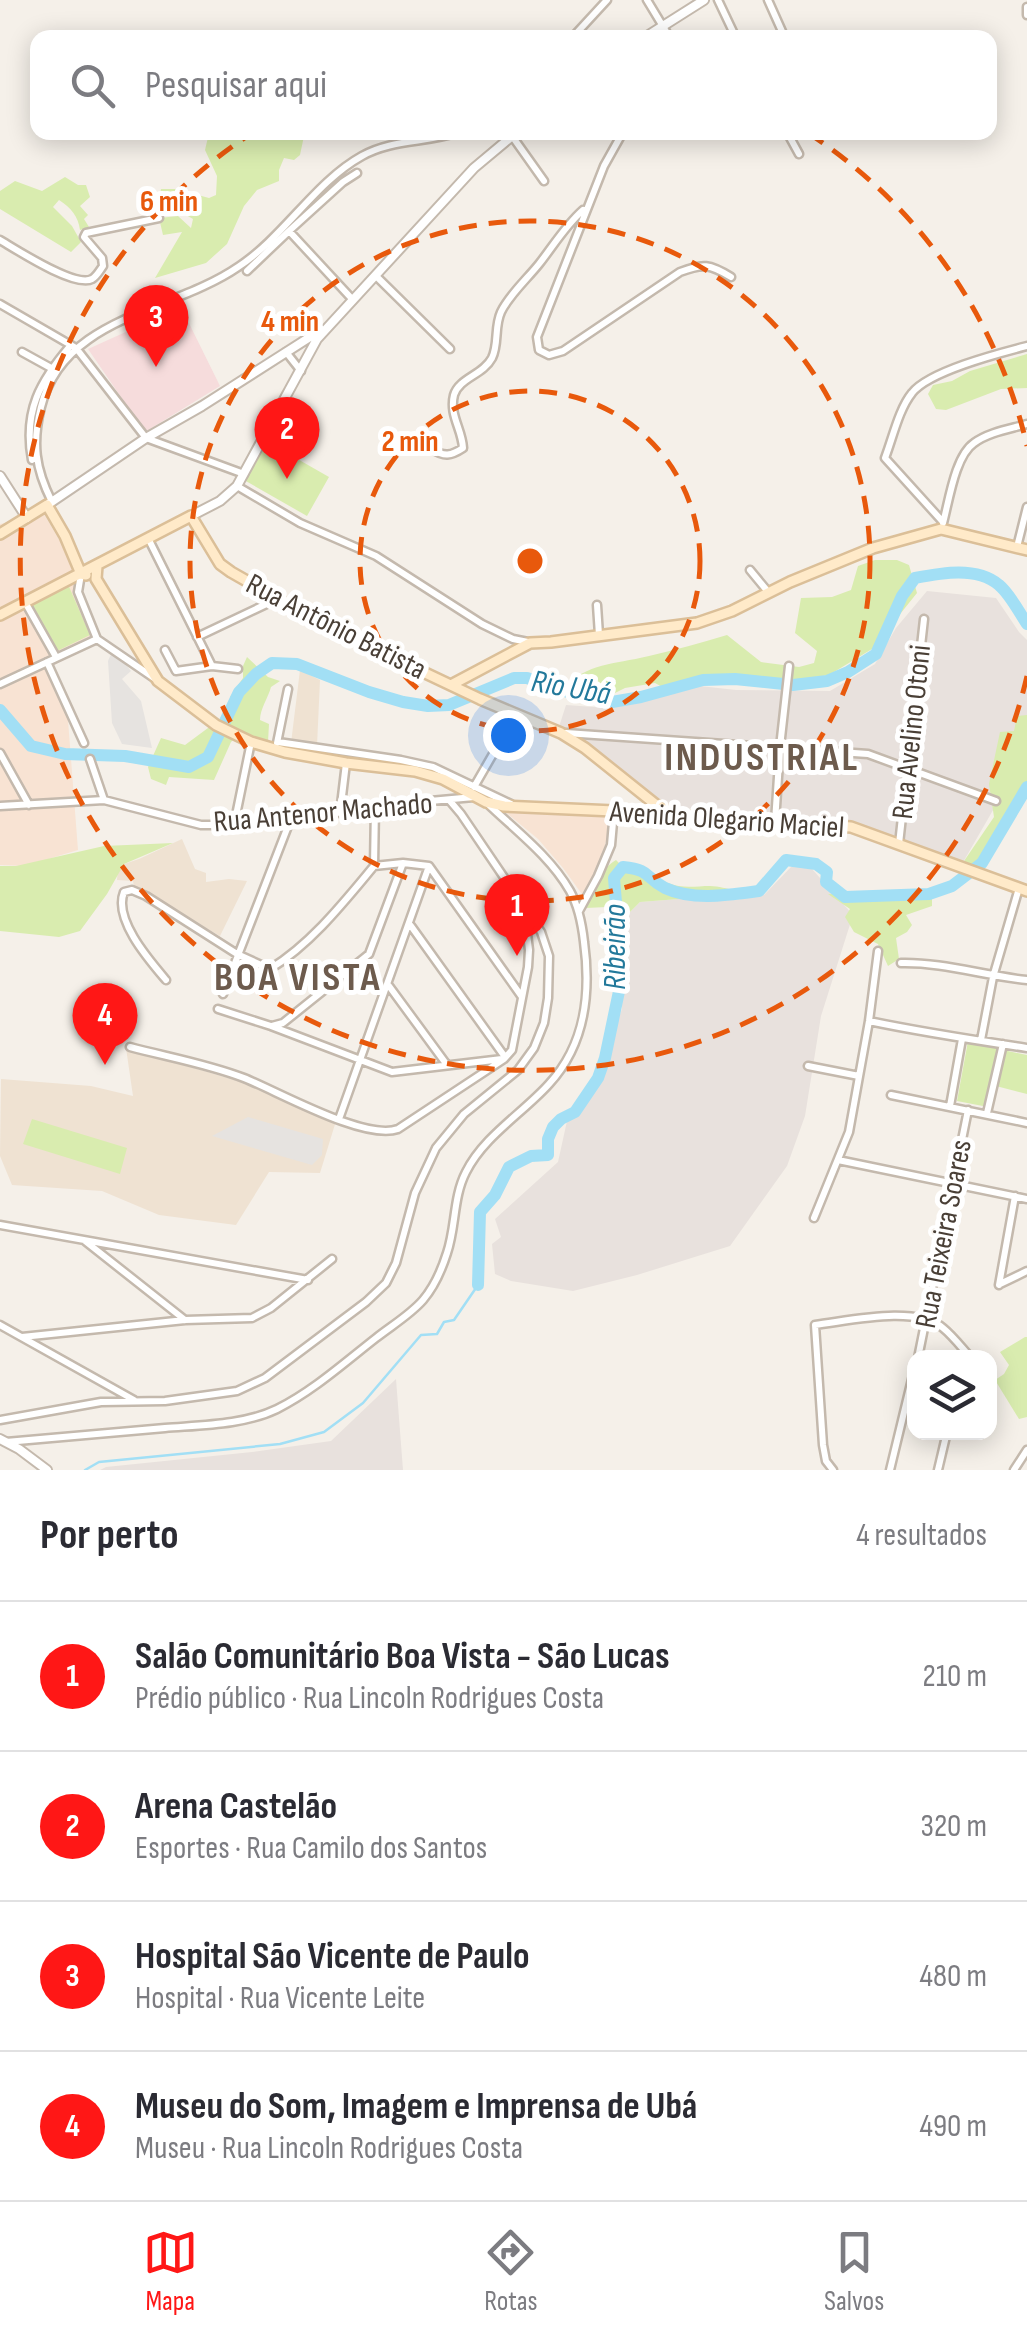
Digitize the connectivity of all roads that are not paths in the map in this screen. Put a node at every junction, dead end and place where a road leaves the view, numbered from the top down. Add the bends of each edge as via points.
1 (606, 0) edge
2 (647, 0) edge
3 (704, 0) edge
4 (718, 0) edge
5 (768, 0) edge
6 (1027, 7) edge
7 (1027, 15) edge
8 (663, 25) junction
9 (579, 30) edge
10 (656, 30) edge
11 (666, 30) edge
12 (732, 30) edge
13 (781, 30) edge
14 (423, 140) edge
15 (507, 140) edge
16 (518, 140) edge
17 (618, 140) edge
18 (791, 140) edge
19 (799, 154) dead end
20 (356, 173) dead end
21 (544, 181) dead end
22 (586, 208) junction
23 (159, 218) dead end
24 (286, 229) junction
25 (0, 240) edge
26 (247, 271) dead end
27 (376, 276) junction
28 (731, 277) dead end
29 (354, 299) junction
30 (0, 304) edge
31 (333, 322) junction
32 (74, 346) junction
33 (1027, 346) edge
34 (450, 349) dead end
35 (22, 352) dead end
36 (286, 352) junction
37 (51, 368) junction
38 (301, 370) junction
39 (1027, 424) edge
40 (146, 438) junction
41 (432, 449) dead end
42 (244, 474) junction
43 (0, 476) edge
44 (236, 486) junction
45 (46, 488) junction
46 (49, 504) junction
47 (1027, 507) edge
48 (191, 516) junction
49 (27, 518) junction
50 (942, 526) junction
51 (0, 534) edge
52 (148, 538) junction
53 (1022, 549) edge
54 (97, 566) junction
55 (750, 570) dead end
56 (81, 574) junction
57 (96, 579) junction
58 (768, 593) junction
59 (277, 599) junction
60 (25, 602) junction
61 (596, 604) dead end
62 (0, 615) edge
63 (924, 619) dead end
64 (599, 635) junction
65 (198, 637) junction
66 (98, 639) junction
67 (530, 642) junction
68 (165, 650) dead end
69 (56, 658) junction
70 (46, 662) junction
71 (212, 666) junction
72 (789, 666) dead end
73 (238, 669) dead end
74 (158, 681) junction
75 (0, 684) edge
76 (456, 688) junction
77 (288, 689) dead end
78 (516, 714) junction
79 (560, 733) junction
80 (590, 734) junction
81 (251, 742) junction
82 (84, 743) dead end
83 (276, 745) junction
84 (780, 747) junction
85 (585, 748) junction
86 (0, 753) edge
87 (90, 759) dead end
88 (346, 763) junction
89 (907, 768) junction
90 (640, 793) junction
91 (476, 795) junction
92 (104, 800) junction
93 (450, 801) junction
94 (996, 801) dead end
95 (29, 804) junction
96 (0, 806) edge
97 (376, 806) junction
98 (516, 806) junction
99 (614, 811) junction
100 (340, 813) junction
101 (629, 813) junction
102 (461, 814) junction
103 (676, 816) junction
104 (290, 821) junction
105 (774, 822) junction
106 (234, 826) junction
107 (899, 846) junction
108 (403, 863) junction
109 (374, 866) junction
110 (430, 866) junction
111 (1023, 889) edge
112 (524, 908) junction
113 (579, 911) junction
114 (410, 925) junction
115 (878, 951) dead end
116 (237, 954) junction
117 (901, 963) dead end
118 (993, 977) junction
119 (166, 980) dead end
120 (1027, 980) edge
121 (388, 985) junction
122 (222, 994) dead end
123 (522, 997) junction
124 (218, 1008) dead end
125 (869, 1021) junction
126 (271, 1026) junction
127 (962, 1039) junction
128 (981, 1040) junction
129 (1003, 1044) junction
130 (130, 1047) dead end
131 (1027, 1048) edge
132 (504, 1058) junction
133 (360, 1059) junction
134 (448, 1066) junction
135 (808, 1066) dead end
136 (859, 1076) junction
137 (891, 1095) dead end
138 (950, 1106) junction
139 (968, 1110) junction
140 (987, 1114) junction
141 (339, 1119) junction
142 (1027, 1124) edge
143 (838, 1160) junction
144 (955, 1184) junction
145 (1015, 1196) junction
146 (1027, 1199) edge
147 (814, 1218) dead end
148 (0, 1226) edge
149 (84, 1240) junction
150 (332, 1259) dead end
151 (1027, 1271) edge
152 (308, 1280) junction
153 (185, 1320) junction
154 (927, 1320) junction
155 (0, 1325) edge
156 (22, 1337) junction
157 (920, 1350) edge
158 (964, 1350) edge
159 (101, 1382) junction
160 (907, 1400) edge
161 (136, 1401) junction
162 (101, 1402) junction
163 (0, 1423) edge
164 (945, 1440) edge
165 (2, 1441) edge
166 (1027, 1450) edge
167 (47, 1470) edge
168 (833, 1470) edge
169 (890, 1470) edge
170 (938, 1470) edge
171 (1014, 1470) edge

1 - 9 street
2 - 8 street
3 - 8 street
4 - 12 street
5 - 13 street
6 - 7 street
8 - 10 street
8 - 11 street
14 - 24 street via 350,163
15 - 27 street
16 - 21 street
17 - 22 street
18 - 19 street
20 - 24 street
22 - 28 street via 537,336 539,350 548,355 680,272 713,266
22 - 41 street via 504,307 490,361 459,386 453,411 463,448 452,455
23 - 25 street via 86,233 102,266 83,281
24 - 26 street
24 - 29 street
24 - 32 street via 215,281
27 - 29 street
27 - 34 street
29 - 31 street
30 - 32 street
31 - 36 street
31 - 38 street
32 - 37 street
32 - 40 street
32 - 45 street via 49,384 34,432
33 - 50 street via 933,378 908,396 885,458
35 - 37 street
36 - 38 street
36 - 40 street
37 - 45 street via 29,427 34,468
38 - 42 street
39 - 50 street via 991,434 962,456
40 - 42 street
40 - 46 street
42 - 44 street
43 - 49 street
44 - 48 street
44 - 67 street via 376,556 482,624
45 - 46 street
46 - 49 main road
46 - 56 main road
47 - 53 street
48 - 52 main road
48 - 59 main road, Rua Antônio Batista via 220,564
49 - 51 main road
50 - 53 main road
50 - 58 main road
52 - 54 main road
52 - 65 street
54 - 56 main road
54 - 57 main road
55 - 58 street
56 - 57 main road
56 - 60 main road
56 - 66 street via 78,592
57 - 74 main road
58 - 64 main road via 698,622
59 - 65 street
59 - 76 main road, Rua Antônio Batista
60 - 62 main road
60 - 69 street
61 - 64 street
63 - 89 street, Rua Avelino Otoni
64 - 67 main road
65 - 71 street
66 - 69 street
66 - 74 street
67 - 76 main road
68 - 71 street via 176,671
69 - 70 street
70 - 75 street
70 - 82 street
71 - 73 street
72 - 84 street
74 - 81 main road, Avenida Olegario Maciel
76 - 78 main road, Rua Antônio Batista
77 - 83 street
78 - 79 main road, Rua Antônio Batista
78 - 91 street
79 - 80 street
79 - 85 main road, Rua Antônio Batista
80 - 84 street
80 - 85 street
81 - 83 main road, Avenida Olegario Maciel
81 - 106 street
83 - 88 main road, Avenida Olegario Maciel
83 - 91 street via 433,767
84 - 89 street via 868,754
84 - 105 street
85 - 90 main road, Rua Antônio Batista
86 - 95 street
87 - 92 street
88 - 91 main road, Avenida Olegario Maciel via 415,771
88 - 100 street
89 - 94 street
89 - 107 street, Rua Avelino Otoni
90 - 101 main road
90 - 103 main road, Rua Antônio Batista
91 - 93 street, Rua Antenor Machado
91 - 98 main road, Avenida Olegario Maciel
91 - 98 street
91 - 102 street
91 - 113 street via 535,848
92 - 95 street, Rua Antenor Machado
92 - 106 street, Rua Antenor Machado via 202,825
93 - 97 street, Rua Antenor Machado
93 - 102 street
95 - 96 street, Rua Antenor Machado
97 - 100 street, Rua Antenor Machado
97 - 109 street
98 - 99 main road, Avenida Olegario Maciel
99 - 101 main road, Avenida Olegario Maciel
99 - 113 street via 610,845
100 - 104 street, Rua Antenor Machado
101 - 103 main road, Avenida Olegario Maciel
102 - 112 street
103 - 105 main road, Avenida Olegario Maciel
104 - 106 street, Rua Antenor Machado
104 - 116 street
105 - 107 main road, Avenida Olegario Maciel via 851,827
107 - 111 main road, Avenida Olegario Maciel
108 - 109 street
108 - 110 street
108 - 126 street via 370,954 283,1024
109 - 116 street via 285,960 270,969
110 - 114 street
110 - 123 street
111 - 118 street
112 - 123 street via 528,967
112 - 161 street via 550,956 544,1023 518,1070 464,1114 436,1148 386,1282 265,1378 237,1391
113 - 165 street via 588,1000 566,1063 476,1155 459,1190 449,1249 414,1309 275,1410 201,1425
114 - 121 street
114 - 132 street
115 - 125 street
116 - 119 street via 146,896 124,892 128,924
116 - 122 street
117 - 118 street
118 - 120 street
118 - 128 street
121 - 133 street
121 - 134 street
123 - 132 street via 512,1050
124 - 126 street
125 - 127 street
125 - 136 street
126 - 133 street
127 - 128 street
127 - 138 street
128 - 129 street
129 - 131 street
129 - 140 street
130 - 141 street via 242,1077
132 - 134 street
132 - 141 street via 398,1129 377,1132
133 - 134 street via 392,1072
133 - 141 street
135 - 136 street
136 - 143 street
137 - 138 street
138 - 139 street
139 - 140 street
139 - 144 street, Rua Teixeira Soares
140 - 142 street
143 - 144 street
143 - 147 street
144 - 145 street
144 - 154 street, Rua Teixeira Soares
145 - 146 street
145 - 151 street via 999,1285
148 - 149 street
149 - 152 street
149 - 153 street
150 - 152 street
152 - 153 street via 252,1318
153 - 156 street
154 - 157 street, Rua Teixeira Soares
154 - 158 street
154 - 168 street via 898,1316 815,1325 823,1446
155 - 156 street
156 - 159 street
159 - 161 street
159 - 162 street
160 - 169 street, Rua Teixeira Soares
161 - 162 street
162 - 163 street
164 - 170 street
165 - 167 street
166 - 171 street

